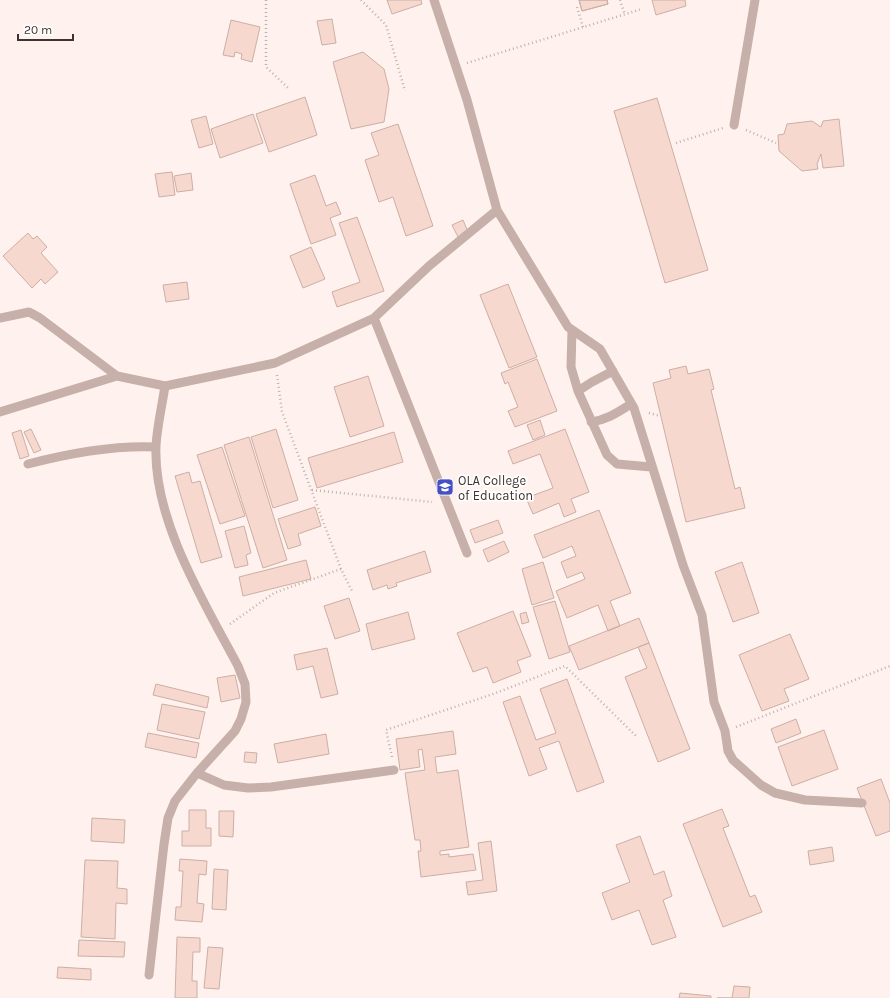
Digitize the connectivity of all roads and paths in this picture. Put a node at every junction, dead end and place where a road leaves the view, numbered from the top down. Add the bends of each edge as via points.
1 (266, 0) edge
2 (361, 0) edge
3 (434, 0) edge
4 (620, 0) edge
5 (754, 0) edge
6 (577, 7) dead end
7 (642, 9) dead end
8 (624, 15) junction
9 (583, 27) junction
10 (455, 66) junction
11 (288, 88) dead end
12 (405, 91) dead end
13 (734, 125) dead end
14 (497, 210) junction
15 (0, 318) edge
16 (374, 318) junction
17 (572, 330) junction
18 (275, 363) junction
19 (613, 371) junction
20 (117, 376) junction
21 (165, 386) junction
22 (578, 391) junction
23 (631, 404) junction
24 (0, 412) edge
25 (591, 422) junction
26 (156, 446) junction
27 (28, 464) dead end
28 (651, 468) junction
29 (312, 490) junction
30 (448, 504) junction
31 (467, 553) dead end
32 (341, 569) junction
33 (352, 591) dead end
34 (219, 630) junction
35 (890, 666) edge
36 (725, 731) junction
37 (636, 736) dead end
38 (394, 770) joint
39 (197, 773) junction
40 (862, 803) dead end
41 (149, 976) dead end

1 - 11 path via 266,67
2 - 12 path via 386,25
3 - 10 lane
4 - 8 path
5 - 13 lane
6 - 9 path
7 - 8 path
8 - 9 path
9 - 10 path
10 - 14 lane
14 - 16 lane via 429,266
14 - 17 lane
15 - 20 lane via 29,312
16 - 18 lane
16 - 30 lane
17 - 19 lane via 600,349
17 - 22 lane via 571,367
18 - 21 lane
18 - 29 path via 282,412
19 - 22 lane
19 - 23 lane
20 - 21 lane
20 - 24 lane
21 - 26 lane
22 - 25 lane
23 - 25 lane via 601,420
23 - 28 lane
25 - 28 lane via 607,454 616,464
26 - 27 lane via 113,446
26 - 34 lane via 160,494 174,540
28 - 36 lane via 702,615 714,702
29 - 30 path
29 - 32 path
30 - 31 lane
32 - 33 path
32 - 34 path via 274,593
34 - 39 lane via 245,684 246,702 236,731
35 - 36 path
36 - 40 lane via 728,751 733,760 761,785 775,793 805,800
37 - 38 path via 565,666 496,693 386,730
38 - 39 lane via 248,788 224,785
39 - 41 lane via 175,801 168,818

